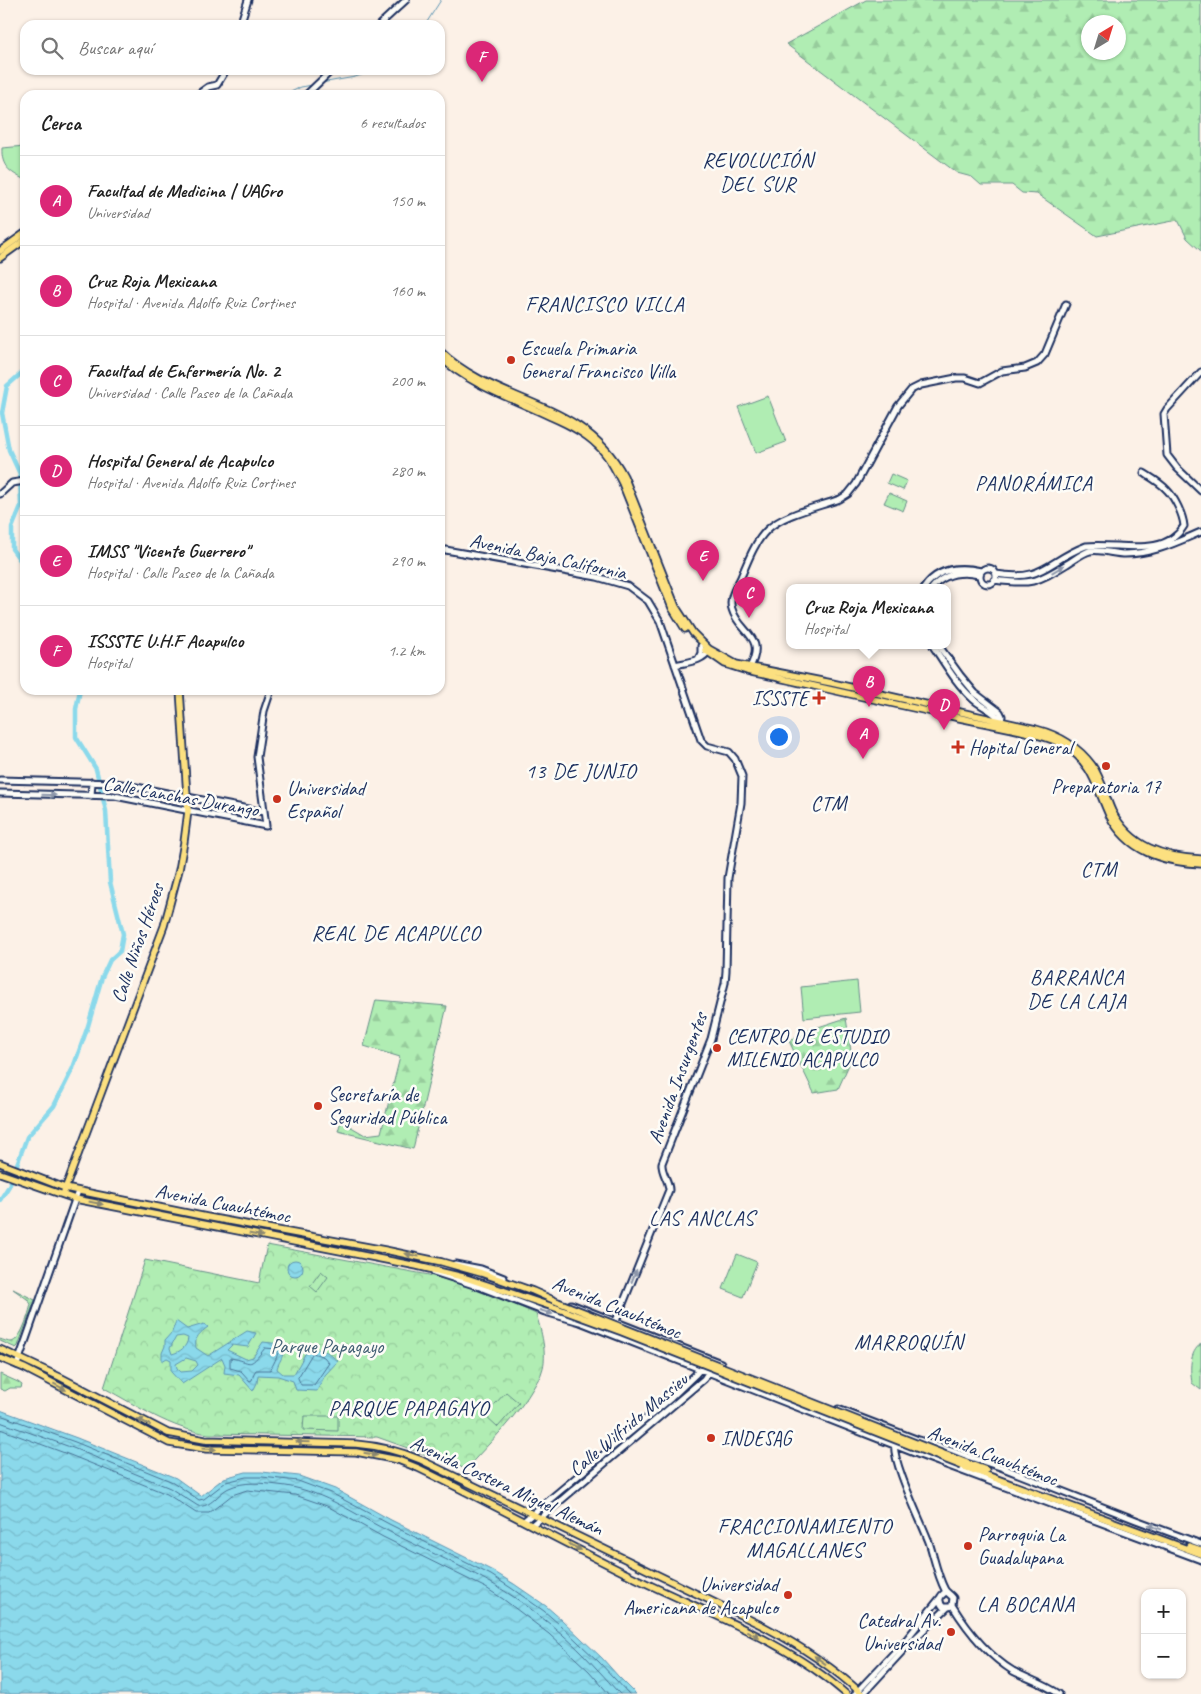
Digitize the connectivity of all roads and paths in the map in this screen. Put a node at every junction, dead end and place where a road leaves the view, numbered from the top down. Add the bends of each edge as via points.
1 (248, 0) edge
2 (406, 0) edge
3 (242, 20) edge
4 (384, 20) edge
5 (223, 75) edge
6 (327, 75) edge
7 (204, 90) edge
8 (311, 90) edge
9 (20, 237) edge
10 (20, 244) edge
11 (0, 251) edge
12 (0, 258) edge
13 (1066, 304) dead end
14 (445, 356) edge
15 (445, 362) edge
16 (1201, 372) edge
17 (561, 419) junction
18 (1144, 473) dead end
19 (20, 482) edge
20 (1201, 492) edge
21 (0, 494) edge
22 (1201, 532) edge
23 (1102, 549) junction
24 (445, 552) edge
25 (980, 573) junction
26 (995, 577) junction
27 (927, 584) edge
28 (936, 584) edge
29 (700, 646) junction
30 (935, 649) edge
31 (941, 649) edge
32 (709, 651) junction
33 (698, 660) junction
34 (675, 665) junction
35 (749, 669) junction
36 (865, 694) junction
37 (180, 695) edge
38 (269, 695) edge
39 (1001, 721) junction
40 (742, 776) joint
41 (0, 780) edge
42 (92, 782) junction
43 (114, 783) junction
44 (0, 794) edge
45 (91, 796) junction
46 (113, 796) junction
47 (187, 798) junction
48 (188, 811) junction
49 (264, 812) junction
50 (1201, 859) edge
51 (1201, 864) edge
52 (0, 1163) edge
53 (0, 1173) edge
54 (66, 1188) junction
55 (78, 1191) junction
56 (63, 1196) junction
57 (75, 1199) junction
58 (442, 1262) junction
59 (417, 1266) junction
60 (557, 1305) junction
61 (616, 1321) junction
62 (0, 1349) edge
63 (0, 1358) edge
64 (20, 1358) junction
65 (708, 1358) junction
66 (716, 1361) junction
67 (17, 1364) junction
68 (700, 1369) junction
69 (709, 1372) junction
70 (900, 1433) junction
71 (894, 1445) junction
72 (963, 1464) junction
73 (969, 1471) junction
74 (532, 1515) junction
75 (540, 1519) junction
76 (524, 1521) junction
77 (532, 1525) junction
78 (1201, 1544) edge
79 (1201, 1550) edge
80 (1201, 1554) edge
81 (1201, 1560) edge
82 (946, 1592) junction
83 (939, 1599) junction
84 (950, 1606) junction
85 (859, 1693) edge
86 (846, 1694) edge
87 (1059, 1694) edge

1 - 3 street
2 - 4 street
5 - 7 street via 217,85
6 - 8 street
9 - 11 main road
10 - 12 main road
13 - 35 street via 1043,357 1032,366 1002,370 980,383 956,378 920,385 898,406 848,494 788,518 766,531 731,599 732,610 755,642
14 - 17 main road via 466,372 542,405
15 - 17 main road via 479,384
16 - 20 street via 1164,414 1167,456
17 - 29 main road via 597,445 614,467 672,608
17 - 32 main road via 594,437 618,464 676,606
18 - 23 street via 1173,497 1184,526 1176,536 1149,547
19 - 21 street via 12,483
22 - 23 street via 1151,552 1122,554
23 - 26 street via 1086,546 1041,572
24 - 34 street, Avenida Baja California via 625,584 648,601 660,621
25 - 26 street via 990,568
25 - 26 street via 980,579 986,584
25 - 27 street via 963,568 945,570
25 - 28 street via 955,574
29 - 32 main road
29 - 33 street
30 - 39 street via 971,697
31 - 39 street via 975,693 1000,712
32 - 33 street
32 - 35 main road
33 - 34 street
34 - 40 street, Avenida Baja California via 700,740 707,746 729,752
35 - 36 main road
36 - 39 main road
36 - 51 main road via 1007,727 1065,746 1085,763 1112,820 1127,839 1160,858
37 - 47 main road, Calle Niños Héroes
38 - 49 street via 257,757
39 - 50 main road via 1048,732 1084,755 1095,770 1118,820 1140,843 1170,856
61 -> 40 street, Avenida Insurgentes via 668,1190 662,1163 711,1039 725,983 728,878 741,803
41 - 42 street
42 - 43 street
42 - 45 street
43 - 46 street
43 - 47 street
44 -> 45 street, Calle Canchas Durango
45 - 46 street, Calle Canchas Durango
46 - 48 street, Calle Canchas Durango
47 - 48 main road, Calle Niños Héroes
47 - 49 street
48 - 49 street, Calle Canchas Durango via 266,826
48 - 54 main road, Calle Niños Héroes via 179,870 164,926
52 - 54 main road, Avenida Cuauhtémoc
53 - 56 main road, Avenida Cuauhtémoc
54 - 55 main road, Avenida Cuauhtémoc
54 - 56 main road, Calle Niños Héroes
55 - 57 street
58 -> 55 main road, Avenida Cuauhtémoc
56 - 57 main road, Avenida Cuauhtémoc
57 -> 59 main road, Avenida Cuauhtémoc
57 - 64 street
58 - 60 main road, Avenida Cuauhtémoc via 533,1292
58 - 61 street via 481,1270
59 - 60 main road, Avenida Cuauhtémoc
59 -> 68 street via 580,1322
60 - 72 main road, Avenida Cuauhtémoc, bridge
61 - 65 street
62 - 64 main road, Avenida Costera Miguel Alemán
63 - 67 main road, Avenida Costera Miguel Alemán
64 - 67 street
74 -> 64 main road, Avenida Costera Miguel Alemán via 421,1460 379,1446 205,1440 168,1433
65 - 66 street
65 - 68 street, Calle Wilfrido Massieu
66 - 69 street, Calle Wilfrido Massieu
66 - 70 street
67 -> 76 main road, Avenida Costera Miguel Alemán via 169,1442 206,1450 376,1455 418,1468
68 - 69 street
68 - 74 street, Calle Wilfrido Massieu via 671,1398
69 - 71 street
69 - 75 street, Calle Wilfrido Massieu
70 - 71 street
78 -> 70 street via 1003,1468
71 - 73 street
71 - 82 street
72 - 73 main road, Avenida Cuauhtémoc
72 - 79 main road, Avenida Cuauhtémoc
73 - 80 main road, Avenida Cuauhtémoc
73 - 81 street
74 - 75 main road, Avenida Costera Miguel Alemán
74 - 76 street, Calle Wilfrido Massieu
75 - 77 street, Calle Wilfrido Massieu
85 -> 75 main road, Avenida Costera Miguel Alemán via 821,1660 792,1642
76 - 77 main road, Avenida Costera Miguel Alemán
77 -> 86 main road, Avenida Costera Miguel Alemán via 786,1651 817,1670
82 - 83 street
82 - 84 street via 953,1598
83 - 84 street via 943,1607
83 - 85 street
84 - 85 street
84 - 87 street via 996,1659

